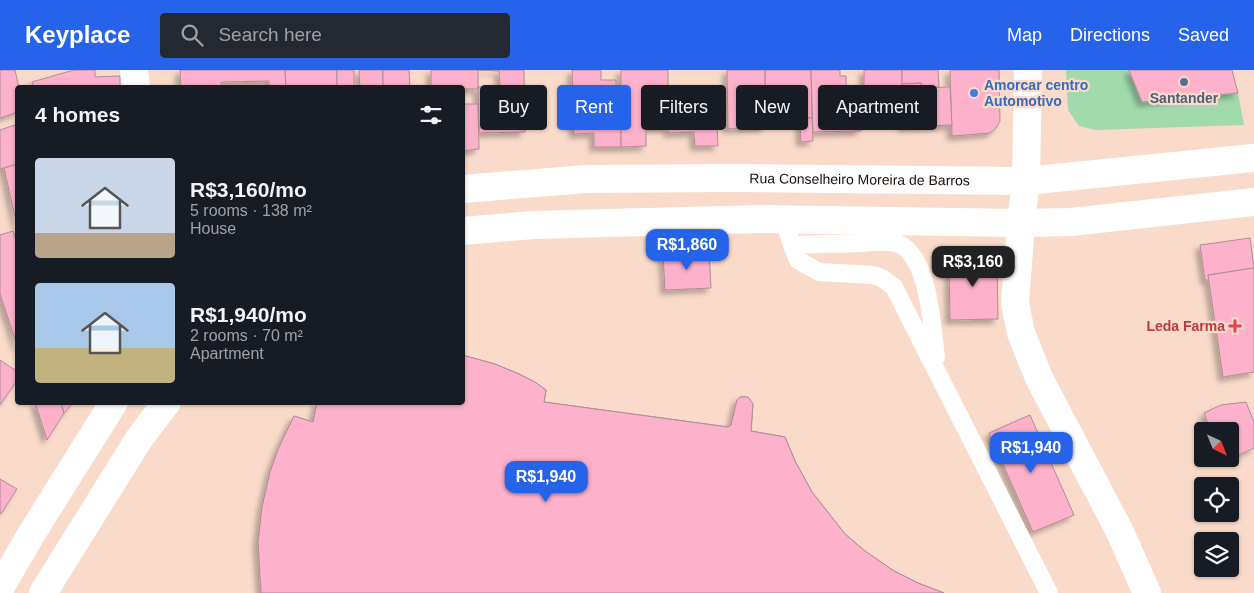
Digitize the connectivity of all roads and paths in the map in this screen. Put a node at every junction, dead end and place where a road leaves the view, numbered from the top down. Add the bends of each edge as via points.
1 (134, 70) edge
2 (1028, 70) edge
3 (136, 85) edge
4 (1254, 158) edge
5 (1026, 181) junction
6 (465, 189) edge
7 (1254, 202) edge
8 (784, 219) junction
9 (1021, 223) junction
10 (465, 231) edge
11 (792, 245) junction
12 (938, 372) junction
13 (112, 405) edge
14 (164, 405) edge
15 (0, 588) edge
16 (44, 593) edge
17 (1049, 593) edge
18 (1148, 593) edge

1 - 3 main road
2 - 5 main road
4 - 5 main road, Rua Conselheiro Moreira de Barros
5 - 6 main road, Rua Conselheiro Moreira de Barros via 588,179
5 - 9 main road
7 - 9 main road via 1080,221
8 - 9 main road
8 - 10 main road via 533,225
8 - 11 lane
9 - 18 main road via 1015,302 1021,333 1039,378 1120,532
11 - 12 lane via 798,260 819,272 872,275 894,287
11 - 12 lane via 882,242 898,244 910,251 920,268 926,293
12 - 17 lane
13 - 15 main road
14 - 16 main road via 139,438

